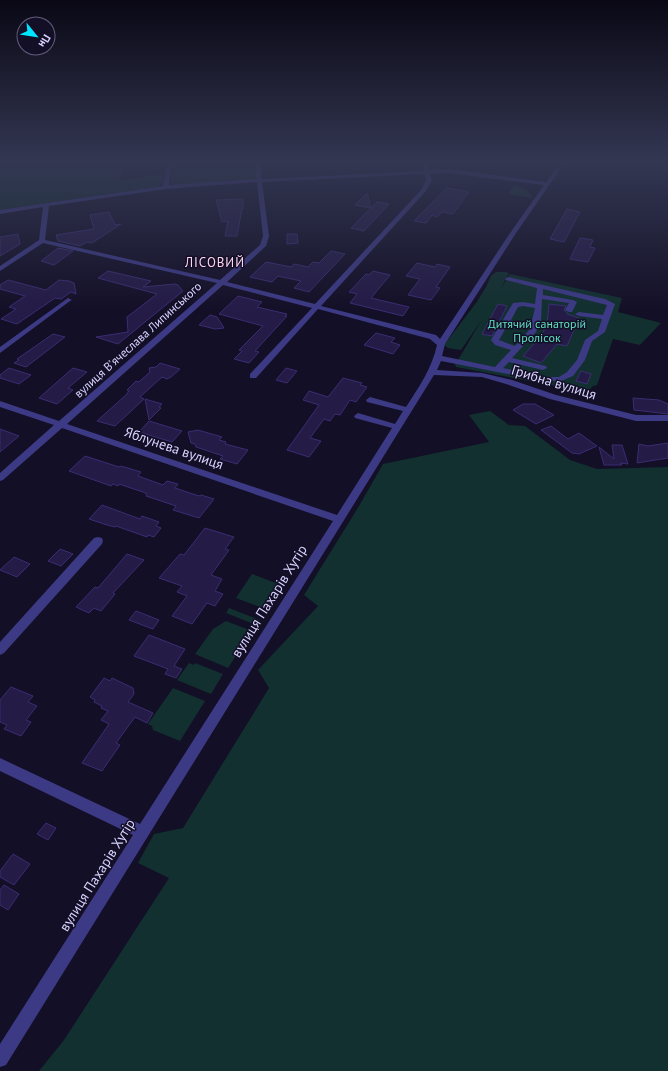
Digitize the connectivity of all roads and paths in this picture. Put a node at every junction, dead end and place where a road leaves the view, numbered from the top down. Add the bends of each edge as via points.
1 (45, 211) edge
2 (263, 211) edge
3 (405, 211) edge
4 (528, 211) edge
5 (42, 241) junction
6 (0, 269) edge
7 (508, 279) dead end
8 (220, 282) junction
9 (540, 287) junction
10 (539, 296) junction
11 (68, 300) dead end
12 (317, 306) junction
13 (538, 307) junction
14 (570, 310) dead end
15 (579, 314) dead end
16 (607, 318) junction
17 (506, 321) junction
18 (534, 328) junction
19 (441, 344) junction
20 (516, 349) junction
21 (0, 351) edge
22 (438, 358) junction
23 (506, 359) junction
24 (537, 368) dead end
25 (498, 369) junction
26 (432, 372) junction
27 (253, 376) dead end
28 (370, 400) dead end
29 (0, 404) edge
30 (408, 410) junction
31 (358, 416) dead end
32 (668, 418) edge
33 (61, 425) junction
34 (397, 427) junction
35 (0, 478) edge
36 (339, 519) junction
37 (98, 541) dead end
38 (0, 650) edge
39 (0, 764) edge
40 (141, 832) junction
41 (0, 1059) edge

1 - 5 street
2 - 8 street, вулиця Вʼячеслава Липинського via 266,236 263,246
3 - 12 street
4 - 19 street, вулиця Пахарів Хутір
5 - 6 street
5 - 8 street
7 - 9 street
8 - 12 street
8 - 33 street, вулиця Вʼячеслава Липинського
9 - 10 street
9 - 16 street via 608,302 611,304
10 - 13 street
10 - 14 street via 572,302
11 - 21 street
12 - 19 street via 433,337
12 - 27 street
13 - 17 street via 518,304
13 - 18 street
15 - 16 street
16 - 25 street via 600,333 590,340 579,363 563,379 544,379
17 - 18 street
17 - 20 street via 495,340
18 - 20 street
19 - 22 street, вулиця Пахарів Хутір
20 - 23 street
22 - 25 street
22 - 26 street, вулиця Пахарів Хутір
23 - 24 street
23 - 25 street
26 - 30 street, вулиця Пахарів Хутір
26 - 32 street, Грибна вулиця via 482,375 553,397 636,418
28 - 30 street
29 - 33 street, Яблунева вулиця
30 - 34 street, вулиця Пахарів Хутір
31 - 34 street
33 - 35 street, вулиця Вʼячеслава Липинського
33 - 36 street, Яблунева вулиця
34 - 36 street, вулиця Пахарів Хутір
36 - 40 street, вулиця Пахарів Хутір
37 - 38 street
39 - 40 street
40 - 41 street, вулиця Пахарів Хутір

